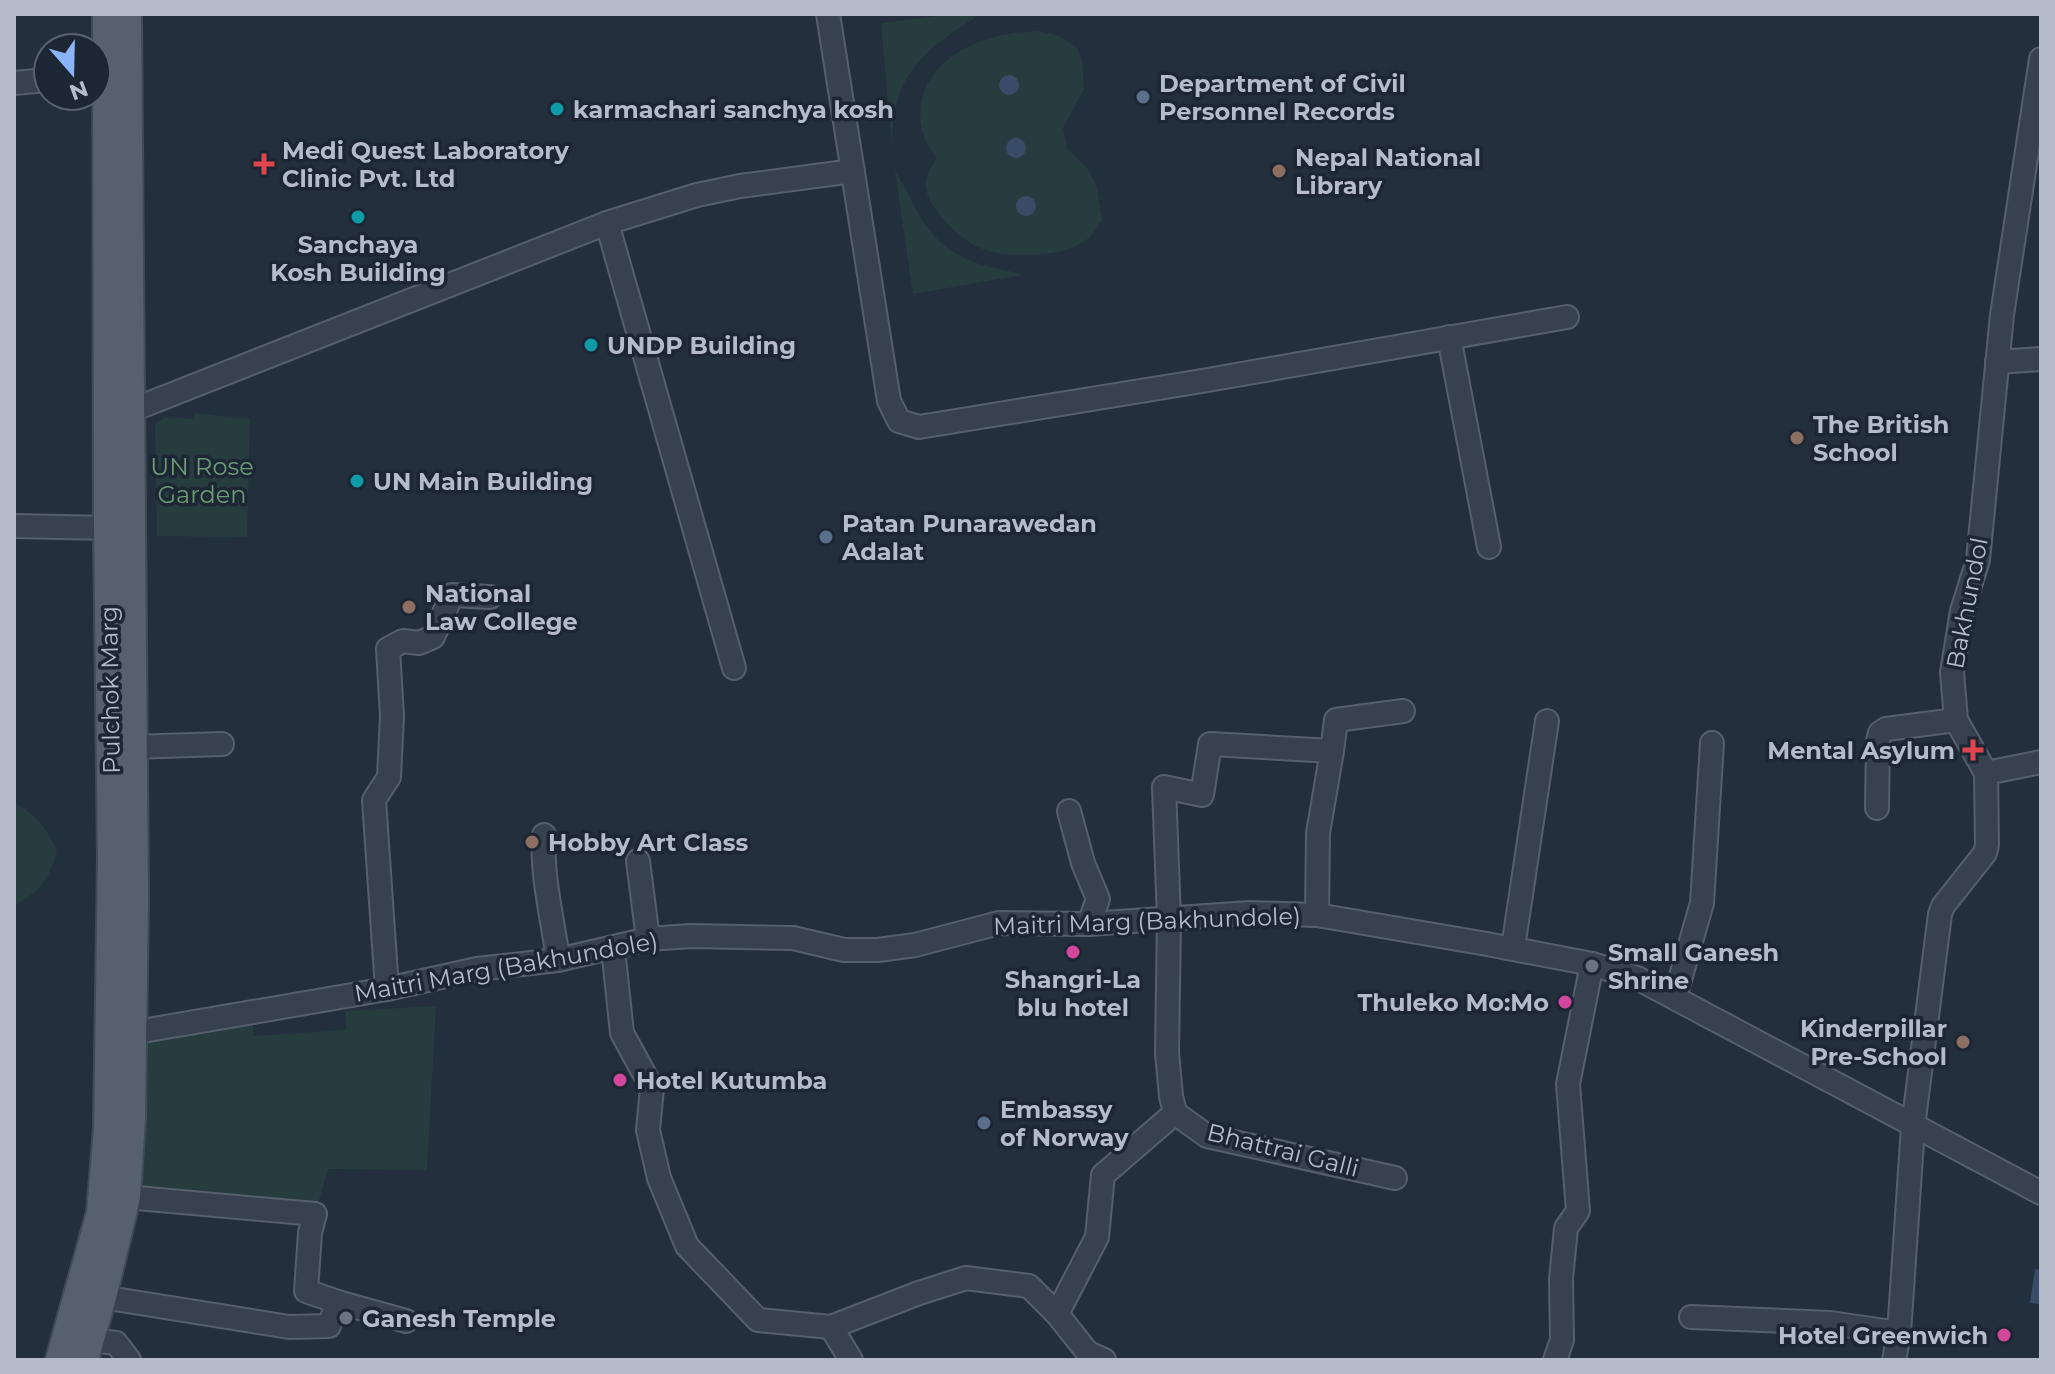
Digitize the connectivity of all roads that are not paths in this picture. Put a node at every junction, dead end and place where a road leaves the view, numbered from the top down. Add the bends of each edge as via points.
1 (127, 14) edge
2 (828, 14) edge
3 (2041, 59) edge
4 (103, 112) edge
5 (853, 171) junction
6 (607, 223) junction
7 (1567, 317) dead end
8 (1449, 337) junction
9 (2041, 359) edge
10 (1997, 362) junction
11 (119, 415) junction
12 (14, 526) edge
13 (108, 528) junction
14 (1489, 547) dead end
15 (490, 597) dead end
16 (734, 668) dead end
17 (1403, 711) dead end
18 (1956, 720) junction
19 (1547, 721) dead end
20 (1712, 743) dead end
21 (222, 744) dead end
22 (131, 747) junction
23 (1332, 751) junction
24 (2041, 762) edge
25 (1986, 773) junction
26 (1877, 808) dead end
27 (1069, 811) dead end
28 (544, 835) dead end
29 (638, 861) dead end
30 (1317, 915) junction
31 (1169, 919) junction
32 (1089, 924) junction
33 (648, 939) junction
34 (613, 948) junction
35 (1513, 948) junction
36 (558, 960) junction
37 (1592, 964) junction
38 (387, 989) junction
39 (1675, 997) junction
40 (122, 1035) junction
41 (1175, 1113) junction
42 (1913, 1127) junction
43 (1395, 1178) dead end
44 (2041, 1193) edge
45 (126, 1197) junction
46 (102, 1297) junction
47 (338, 1302) junction
48 (1057, 1314) junction
49 (1691, 1317) dead end
50 (406, 1321) dead end
51 (831, 1327) junction
52 (1899, 1333) junction
53 (87, 1350) edge
54 (60, 1360) edge
55 (129, 1360) edge
56 (851, 1360) edge
57 (1104, 1360) edge
58 (1555, 1360) edge
59 (1894, 1360) edge

1 - 11 main road, Pulchok Marg
2 - 5 street
3 - 10 street, Bakhundol
4 - 11 main road, Pulchok Marg
5 - 6 street via 697,195
5 - 8 street via 889,401 899,421 919,427
6 - 11 street
6 - 16 street
7 - 8 street
8 - 14 street
9 - 10 street
10 - 18 street, Bakhundol via 1978,560 1962,611 1952,672
11 - 13 main road, Pulchok Marg
11 - 22 main road, Pulchok Marg
12 - 13 street
13 - 40 main road, Pulchok Marg via 112,858
15 - 38 street via 452,595 433,637 388,649 389,777 374,800
17 - 23 street via 1336,720
18 - 25 street, Bakhundol
18 - 26 street via 1880,733
19 - 35 street
20 - 39 street via 1702,903
21 - 22 street
22 - 40 main road, Pulchok Marg
23 - 30 street via 1318,833
23 - 31 street, Bhattrai Galli via 1210,744 1202,795 1164,787
24 - 25 street
25 - 42 street, Bakhundol via 1985,853 1940,914
27 - 32 street via 1098,899
28 - 36 street
29 - 33 street
30 - 31 street, Maitri Marg (Bakhundole)
30 - 35 street, Maitri Marg (Bakhundole)
31 - 32 street, Maitri Marg (Bakhundole)
31 - 41 street, Bhattrai Galli via 1167,1053
32 - 33 street, Maitri Marg (Bakhundole) via 999,923 878,950 844,950 793,938
33 - 34 street, Maitri Marg (Bakhundole)
34 - 36 street, Maitri Marg (Bakhundole)
34 - 51 street via 622,1033 652,1088 648,1130 659,1178 687,1246 758,1320
35 - 37 street, Maitri Marg (Bakhundole)
36 - 38 street, Maitri Marg (Bakhundole) via 477,969
37 - 39 street, Maitri Marg (Bakhundole)
37 - 58 street via 1568,1084 1578,1211 1566,1228 1562,1340
38 - 40 street, Maitri Marg (Bakhundole)
39 - 42 street, Maitri Marg (Bakhundole)
40 - 45 main road, Pulchok Marg
40 - 54 main road, Pulchok Marg via 101,1213
41 - 43 street, Bhattrai Galli via 1207,1136
41 - 48 street, Bhattrai Galli via 1103,1175 1097,1237
42 - 44 street, Maitri Marg (Bakhundole)
42 - 52 street, Bakhundol
45 - 46 main road, Pulchok Marg
45 - 47 street via 315,1214 306,1291
46 - 47 street via 289,1327 329,1326
46 - 53 main road, Pulchok Marg
47 - 50 street
48 - 51 street via 1029,1286 966,1278
48 - 57 street via 1088,1353
49 - 52 street via 1830,1323
51 - 56 street
52 - 59 street, Bakhundol
53 - 55 street via 116,1343

